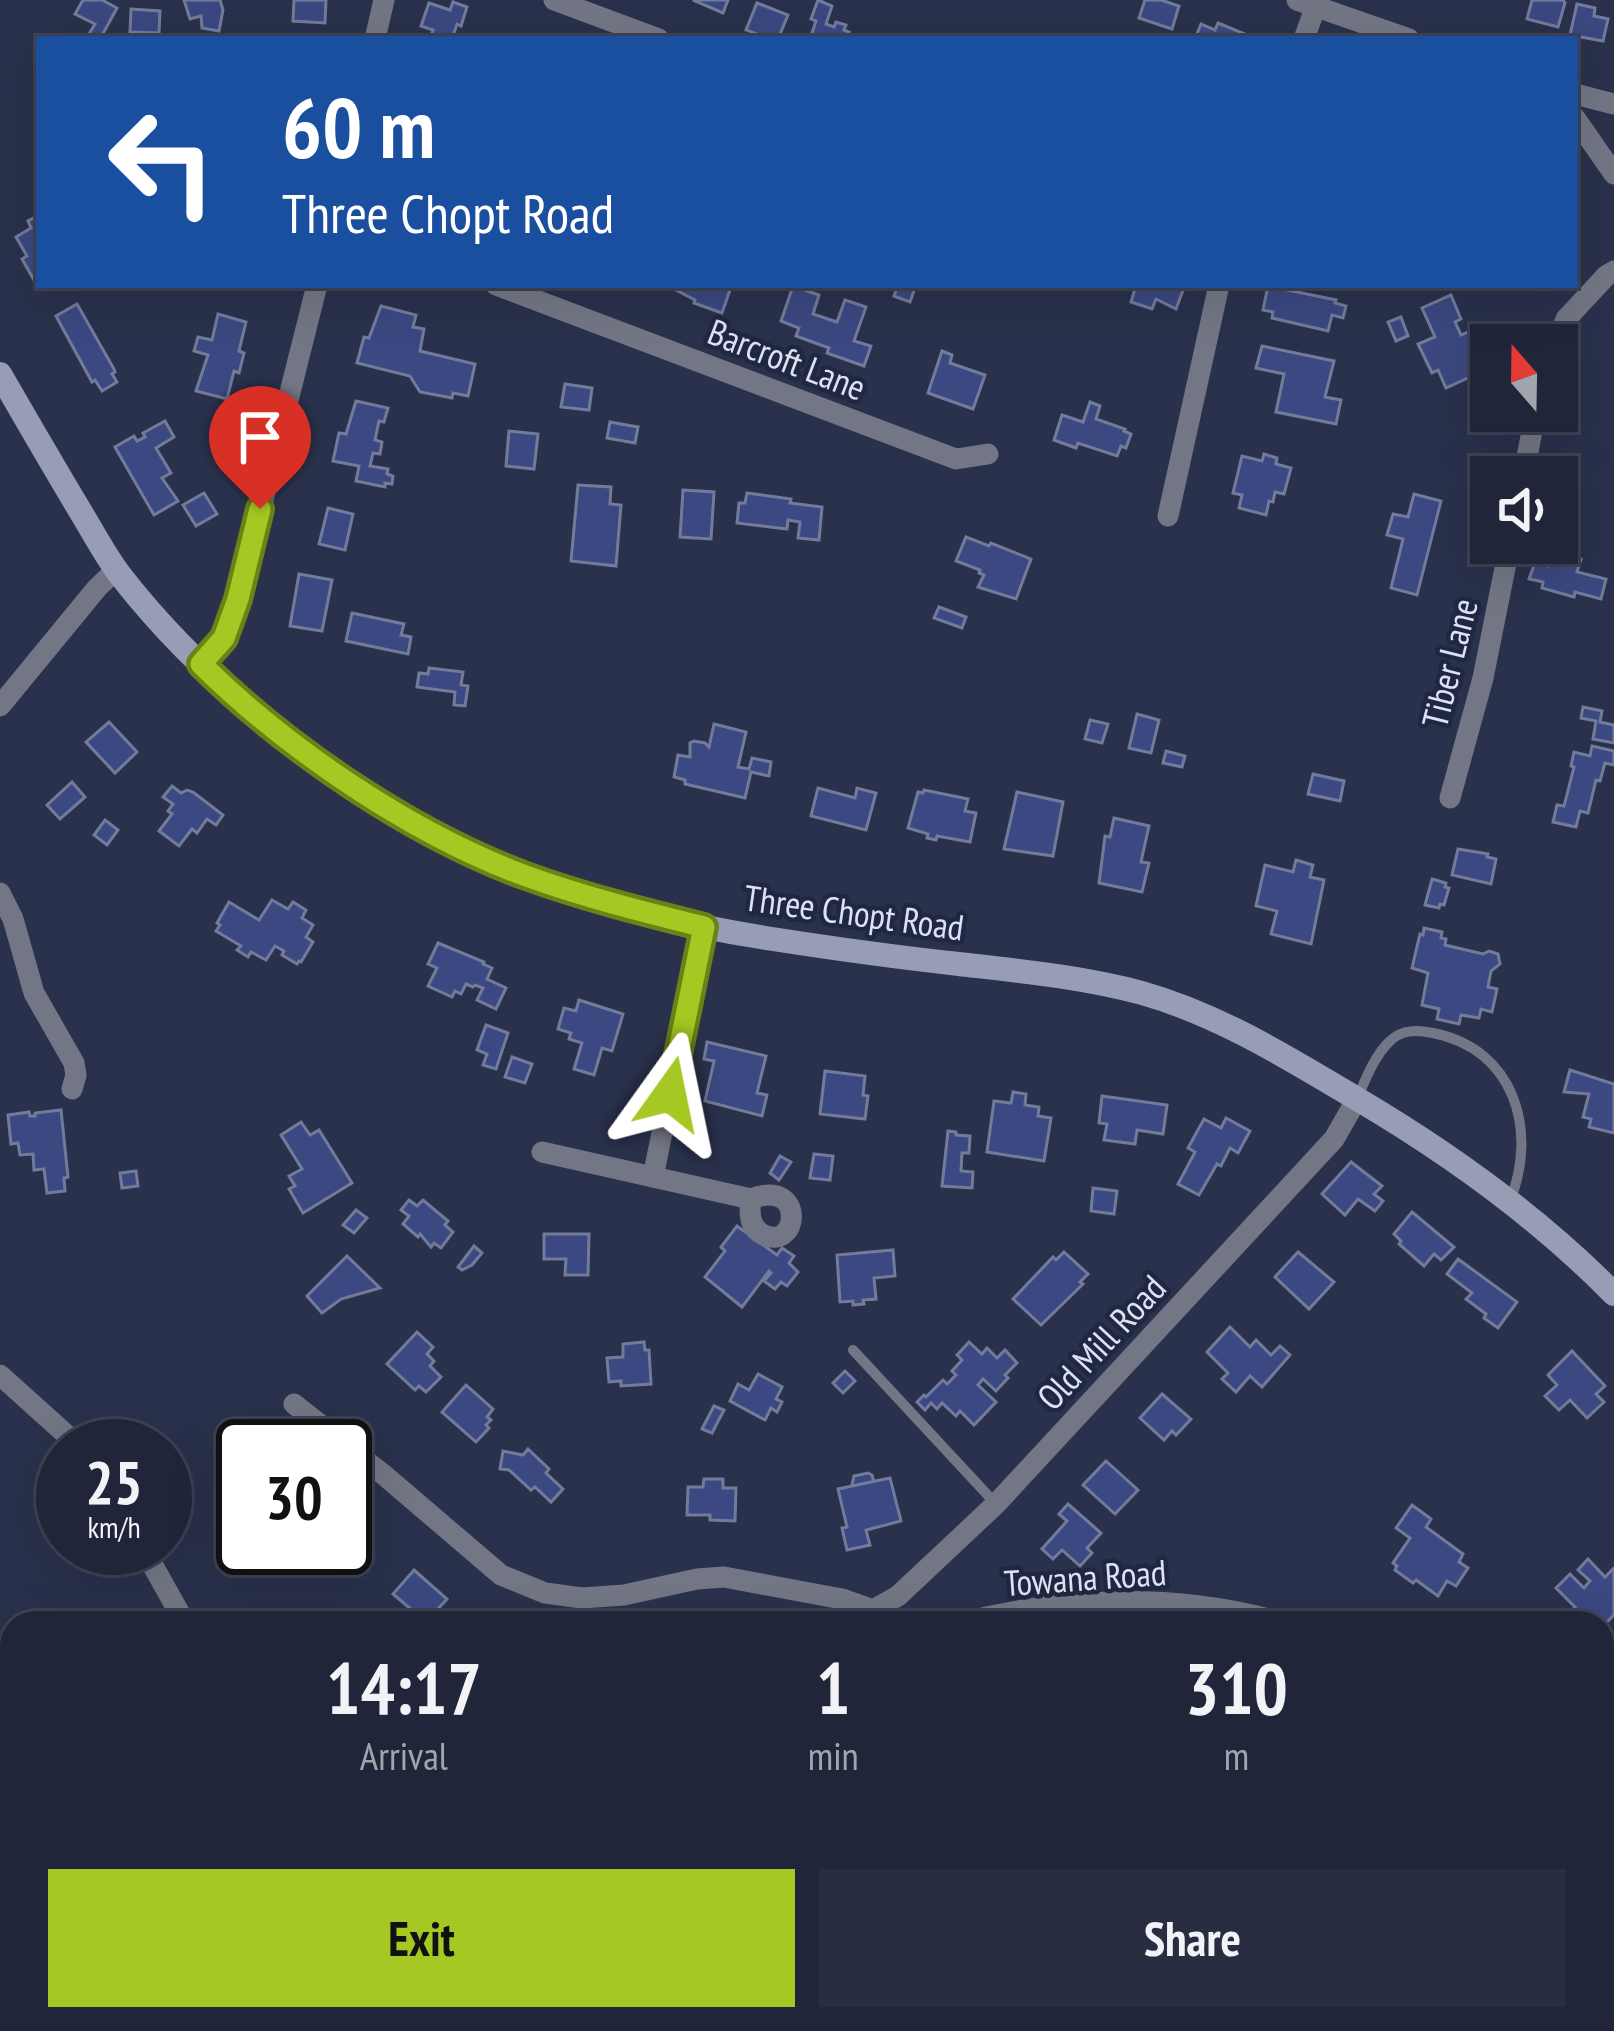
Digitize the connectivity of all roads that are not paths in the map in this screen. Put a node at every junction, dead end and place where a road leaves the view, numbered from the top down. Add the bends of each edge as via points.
1 (384, 0) edge
2 (554, 0) edge
3 (1310, 2) edge
4 (376, 36) edge
5 (651, 36) edge
6 (1304, 36) edge
7 (1401, 36) edge
8 (1578, 95) edge
9 (1614, 104) edge
10 (1578, 122) edge
11 (1614, 175) edge
12 (1614, 271) edge
13 (316, 288) edge
14 (504, 288) edge
15 (1218, 288) edge
16 (1564, 324) edge
17 (0, 374) edge
18 (988, 454) dead end
19 (1168, 515) dead end
20 (1506, 564) edge
21 (116, 570) junction
22 (201, 664) junction
23 (0, 706) edge
24 (1450, 798) dead end
25 (0, 893) edge
26 (704, 927) junction
27 (72, 1089) dead end
28 (1357, 1099) junction
29 (542, 1152) dead end
30 (653, 1177) junction
31 (751, 1199) dead end
32 (1510, 1201) junction
33 (1614, 1294) edge
34 (853, 1349) dead end
35 (0, 1375) edge
36 (294, 1404) dead end
37 (49, 1419) edge
38 (995, 1504) junction
39 (158, 1575) edge
40 (178, 1611) edge
41 (863, 1611) edge
42 (880, 1611) edge
43 (1014, 1611) edge
44 (1231, 1611) edge

1 - 4 street
2 - 5 street
3 - 6 street
3 - 7 street
8 - 9 street
10 - 11 street
12 - 16 street
13 - 22 street via 238,599 224,638
14 - 18 street, Barcroft Lane via 956,458
15 - 19 street
17 - 21 main road, Three Chopt Road
20 - 24 street, Tiber Lane
21 - 22 main road, Three Chopt Road
21 - 23 street
22 - 26 main road, Three Chopt Road via 299,747 451,842 584,896
25 - 27 street via 34,993 74,1063
26 - 28 main road, Three Chopt Road via 1143,994 1230,1027
26 - 30 street
28 - 32 main road, Three Chopt Road
28 - 32 lane via 1400,1033 1438,1034 1477,1048 1505,1084 1522,1125
28 - 38 street, Old Mill Road via 1334,1139
29 - 30 street
30 - 31 street
32 - 33 main road, Three Chopt Road
34 - 38 lane
35 - 37 street
36 - 41 street, Old Mill Road via 501,1575 545,1593 625,1595 724,1577 842,1599
38 - 42 street, Old Mill Road
39 - 40 street
43 - 44 street, Towana Road via 1120,1601

